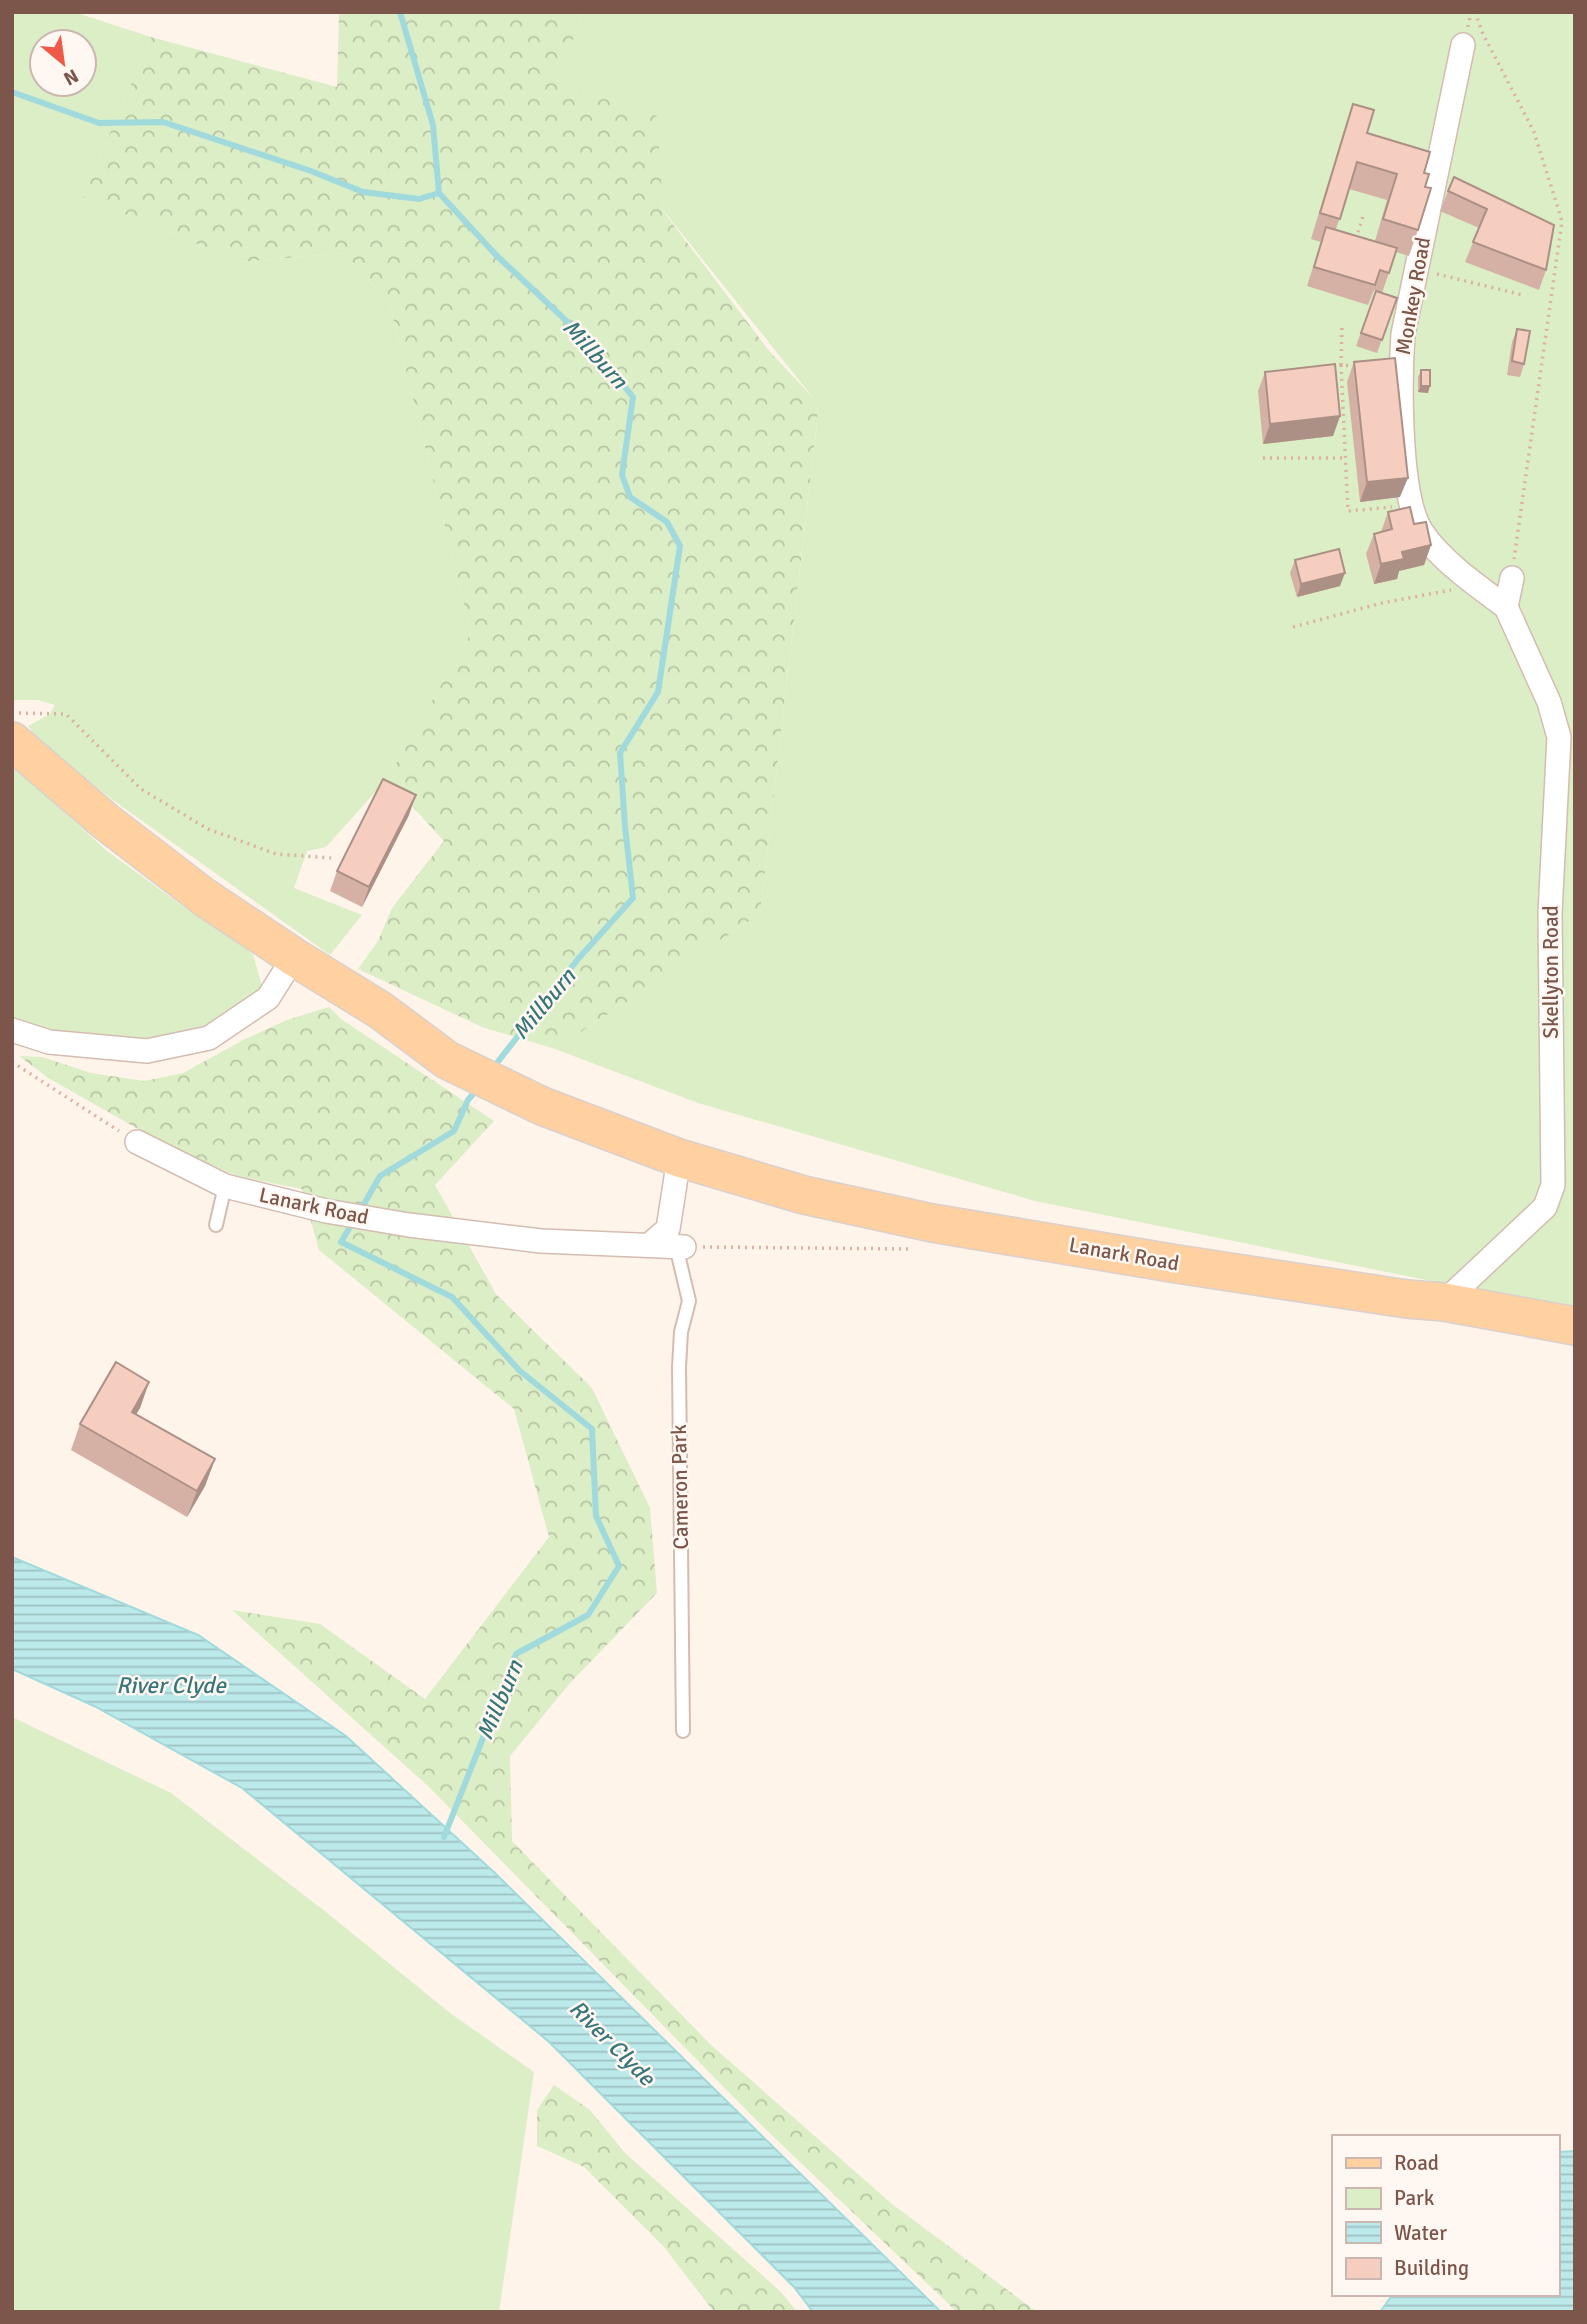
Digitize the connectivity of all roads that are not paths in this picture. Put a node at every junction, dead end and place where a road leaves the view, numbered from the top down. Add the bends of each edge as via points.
1 (1463, 45) dead end
2 (1512, 578) road end
3 (1469, 580) joint
4 (1506, 607) junction
5 (12, 741) edge
6 (294, 957) junction
7 (12, 1030) edge
8 (136, 1142) road end
9 (679, 1158) junction
10 (226, 1186) junction
11 (216, 1225) dead end
12 (649, 1245) junction
13 (680, 1247) joint
14 (1444, 1302) junction
15 (1575, 1326) edge
16 (683, 1731) dead end

1 - 3 street, Monkey Road via 1403,334 1401,367 1412,505 1422,533
2 - 4 street
3 - 4 street, Skellyton Road
4 - 14 street, Skellyton Road via 1549,702 1559,737 1550,913 1553,1185 1545,1207
5 - 6 main road, Lanark Road via 172,873
6 - 7 street via 268,998 209,1038 147,1051 49,1042
6 - 9 main road, Lanark Road via 380,1010 447,1060 542,1106
8 - 10 street, Lanark Road
9 - 12 street via 668,1229
9 - 14 main road, Lanark Road via 804,1195 932,1223
10 - 11 lane
10 - 12 street, Lanark Road via 326,1211 409,1225 541,1241
12 - 13 street, Lanark Road
13 - 16 lane, Cameron Park via 689,1301 679,1367
14 - 15 main road, Lanark Road

